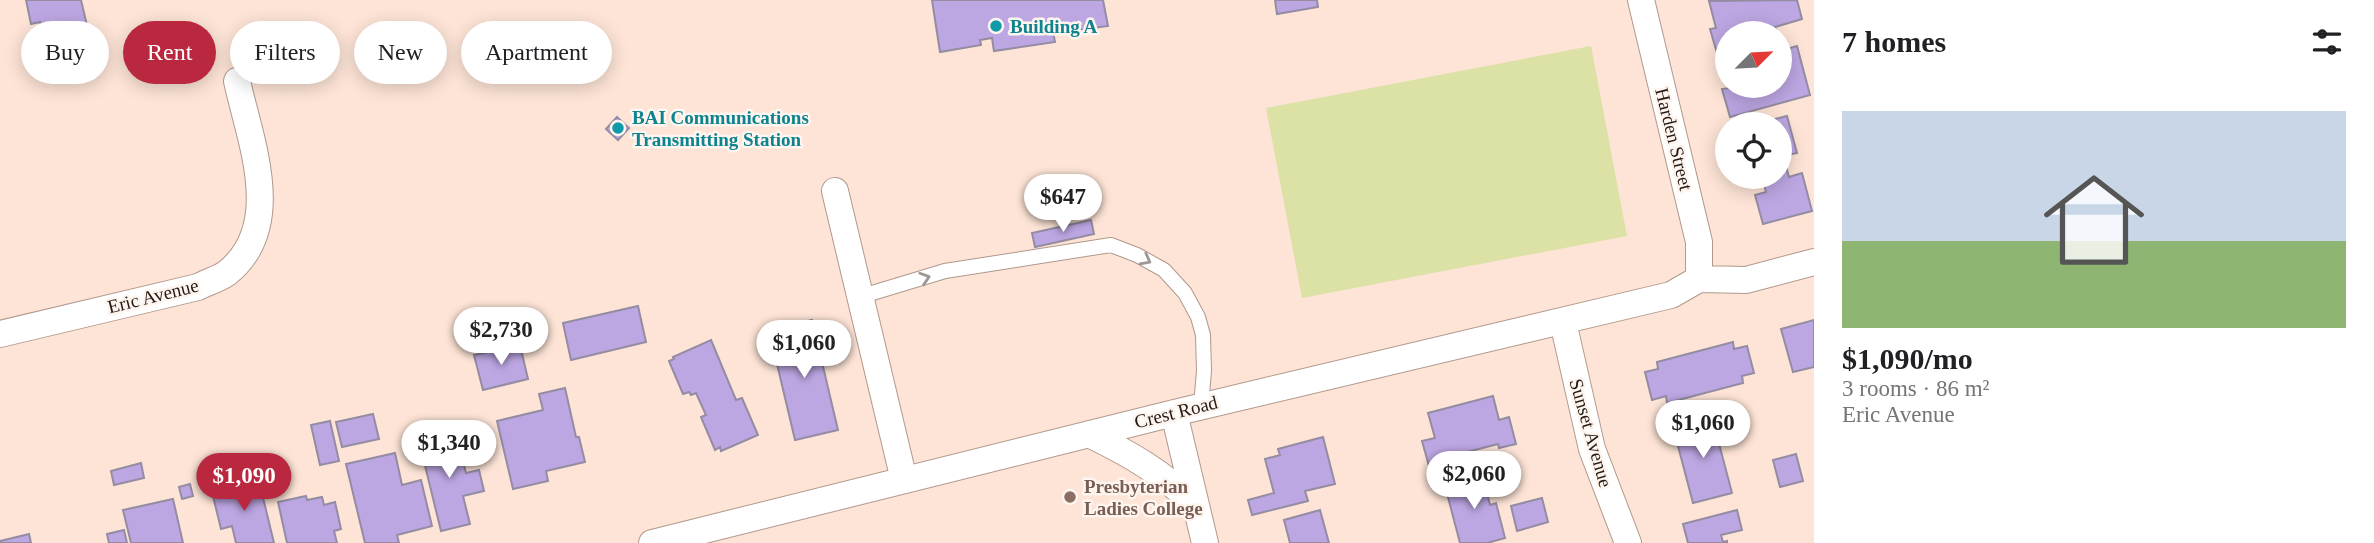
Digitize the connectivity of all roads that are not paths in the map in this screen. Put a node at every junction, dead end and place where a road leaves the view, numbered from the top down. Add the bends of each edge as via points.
1 (1641, 0) edge
2 (238, 84) edge
3 (835, 191) dead end
4 (1814, 262) edge
5 (1699, 279) junction
6 (859, 297) junction
7 (1563, 321) junction
8 (0, 334) edge
9 (1201, 406) junction
10 (1174, 412) junction
11 (1089, 434) junction
12 (904, 480) junction
13 (1196, 505) junction
14 (652, 543) edge
15 (1205, 543) edge
16 (1628, 543) edge

1 - 5 street, Harden Street via 1699,242
2 - 8 street, Eric Avenue via 261,190 258,225 244,256 225,274 198,287
3 - 6 street
4 - 5 street via 1746,280
5 - 7 street, Crest Road via 1671,295
6 -> 9 lane via 945,271 1111,245 1164,270 1185,293 1203,335
6 - 12 street
7 - 9 street, Crest Road
7 - 16 street, Sunset Avenue via 1592,449
9 - 10 street, Crest Road
10 - 11 street, Crest Road
10 - 13 street
11 - 12 street, Crest Road
11 - 13 street via 1134,456
12 - 14 street, Crest Road
13 - 15 street

